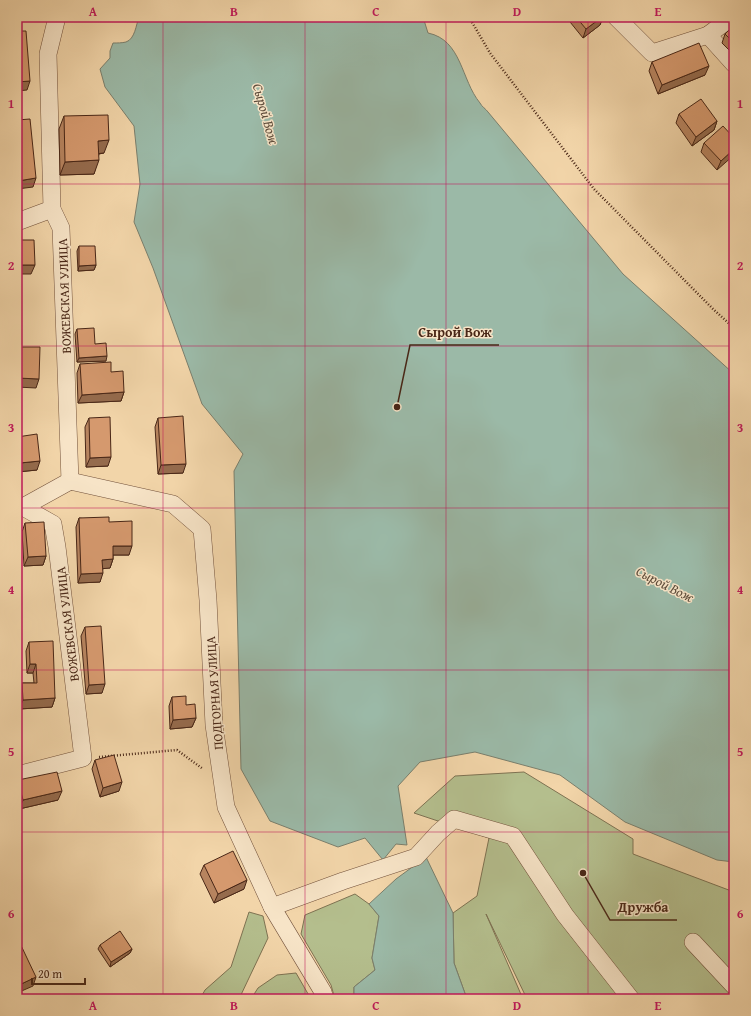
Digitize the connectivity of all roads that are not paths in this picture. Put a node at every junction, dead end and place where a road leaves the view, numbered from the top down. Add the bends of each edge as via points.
1 (57, 17) edge
2 (616, 17) edge
3 (732, 17) edge
4 (708, 36) junction
5 (734, 64) edge
6 (52, 209) junction
7 (17, 222) edge
8 (70, 481) junction
9 (20, 506) edge
10 (17, 776) edge
11 (272, 907) junction
12 (693, 942) dead end
13 (734, 986) edge
14 (325, 999) edge
15 (631, 999) edge

1 - 6 street, ВОЖЕВСКАЯ УЛИЦА via 48,54
2 - 4 street via 652,53
3 - 4 street
4 - 5 street
6 - 7 street
6 - 8 street, ВОЖЕВСКАЯ УЛИЦА via 61,228
8 - 9 street
8 - 11 street, ПОДГОРНАЯ УЛИЦА via 173,504 202,529 214,725 226,807
9 - 10 street, ВОЖЕВСКАЯ УЛИЦА via 53,524 83,758
11 - 14 street, ПОДГОРНАЯ УЛИЦА
11 - 15 street via 416,857 454,819 513,836 565,915
12 - 13 street

